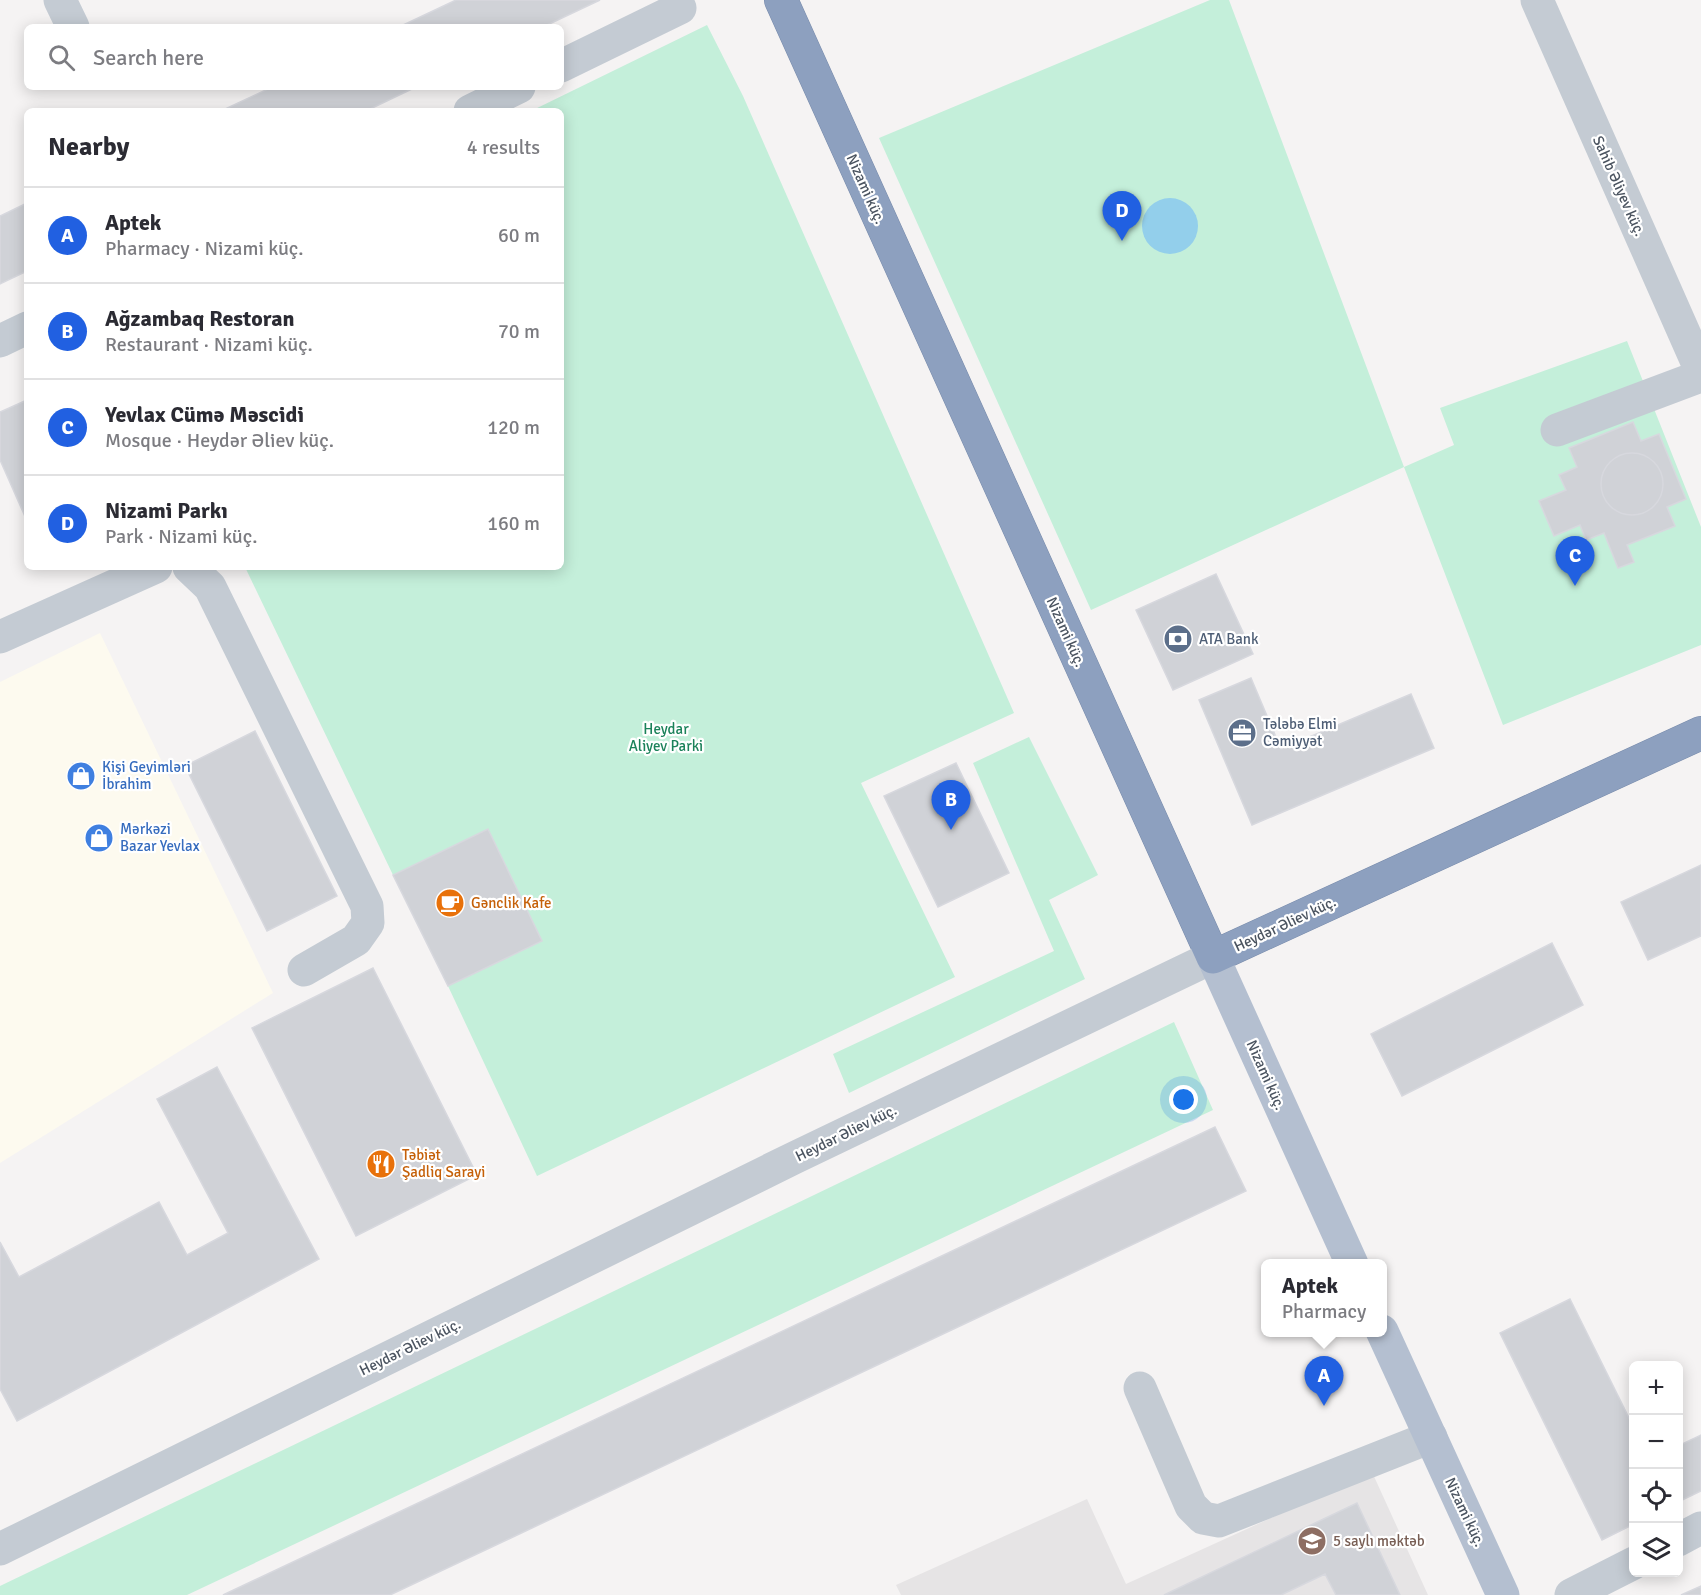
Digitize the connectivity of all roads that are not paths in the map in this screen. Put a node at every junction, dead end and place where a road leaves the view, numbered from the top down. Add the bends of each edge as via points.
1 (60, 0) edge
2 (781, 0) edge
3 (1537, 0) edge
4 (680, 8) dead end
5 (72, 24) edge
6 (564, 65) edge
7 (513, 90) edge
8 (476, 108) edge
9 (24, 329) edge
10 (0, 341) edge
11 (1701, 374) edge
12 (1557, 430) dead end
13 (149, 570) edge
14 (192, 570) edge
15 (0, 637) edge
16 (1701, 733) edge
17 (1213, 957) junction
18 (303, 970) dead end
19 (1350, 1259) edge
20 (1386, 1337) edge
21 (1140, 1388) dead end
22 (1431, 1437) junction
23 (1701, 1528) edge
24 (1683, 1537) edge
25 (0, 1550) edge
26 (1629, 1566) edge
27 (1503, 1595) edge
28 (1571, 1595) edge

1 - 5 street
2 - 17 highway, Nizami küç.
3 - 11 street, Sahib Əliyev küç.
4 - 6 street
7 - 8 street
9 - 10 street
11 - 12 street
13 - 15 street
14 - 18 street via 210,587 367,906 368,923 356,940
16 - 17 highway, Heydər Əliev küç.
17 - 19 main road, Nizami küç.
17 - 25 street, Heydər Əliev küç. via 794,1158
20 - 22 main road, Nizami küç.
21 - 22 street via 1191,1506 1203,1518 1219,1521
22 - 27 main road, Nizami küç.
23 - 24 street
26 - 28 street

